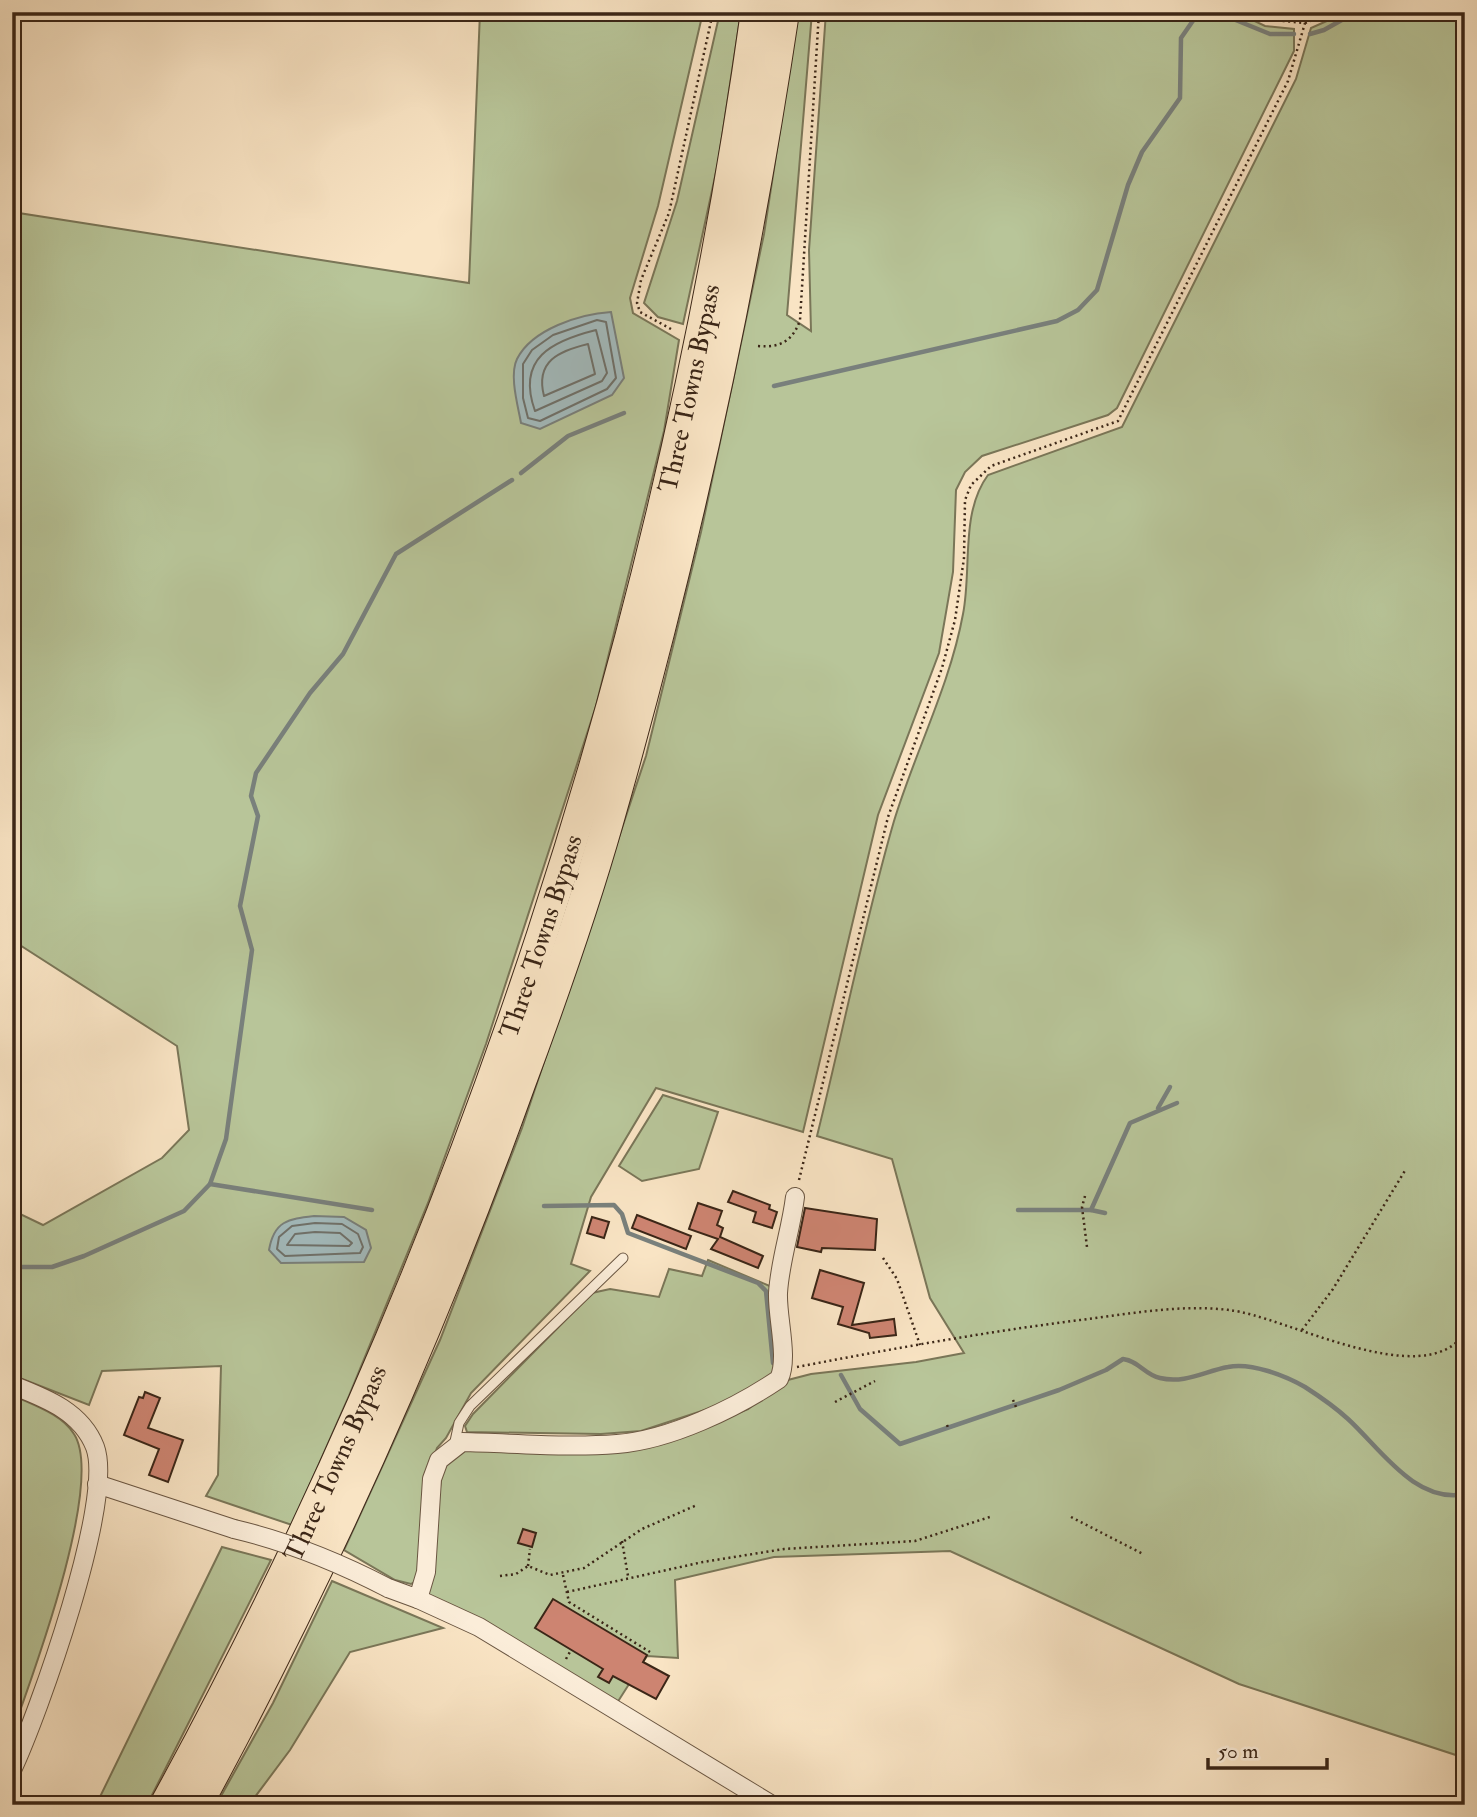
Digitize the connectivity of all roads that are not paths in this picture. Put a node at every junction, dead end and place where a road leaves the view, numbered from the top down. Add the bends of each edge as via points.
1 (756, 12) edge
2 (783, 12) edge
3 (795, 1197) road end
4 (623, 1258) dead end
5 (12, 1385) edge
6 (454, 1446) junction
7 (97, 1484) junction
8 (418, 1599) junction
9 (12, 1770) edge
10 (165, 1805) edge
11 (197, 1805) edge
12 (772, 1805) edge

1 - 10 highway, Three Towns Bypass via 715,262 657,530 580,816 523,992 467,1151 351,1433 270,1605
2 - 11 highway, Three Towns Bypass via 742,266 707,441 607,826 551,1000 440,1293 377,1441 304,1599
3 - 6 street via 778,1295 784,1370 779,1379 750,1399 662,1434 618,1444 462,1442
4 - 6 lane via 470,1406 459,1423
5 - 7 street via 62,1407 81,1425 96,1448
6 - 8 street via 439,1460 432,1479 426,1573
7 - 8 street, bridge via 278,1539
7 - 9 street via 84,1557 53,1670
8 - 12 street via 479,1627

